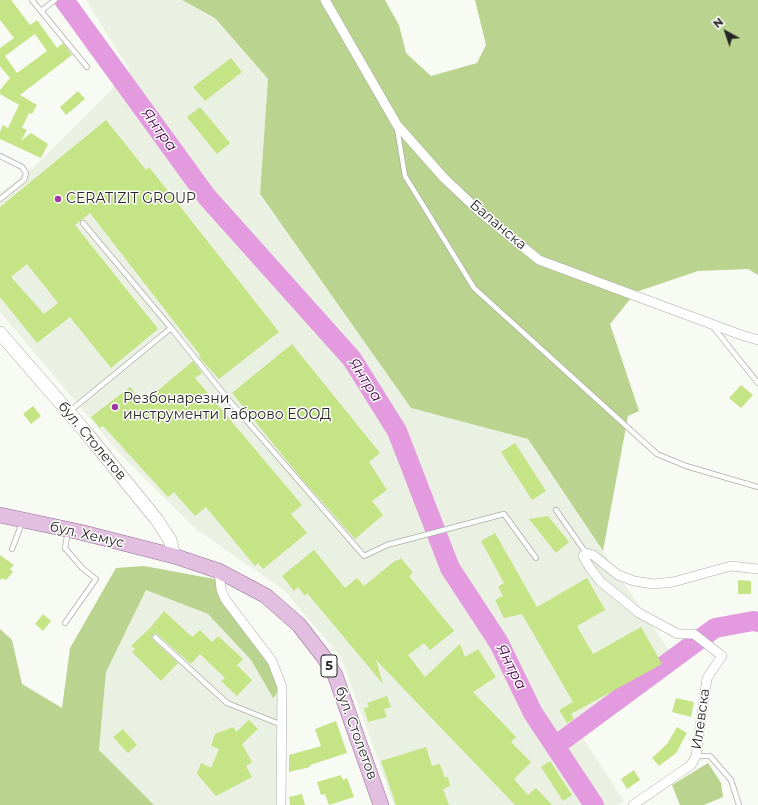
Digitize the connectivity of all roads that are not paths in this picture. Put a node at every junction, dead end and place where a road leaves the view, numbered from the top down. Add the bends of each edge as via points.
1 (32, 0) edge
2 (54, 0) edge
3 (325, 0) edge
4 (41, 11) junction
5 (87, 67) dead end
6 (397, 125) junction
7 (0, 156) edge
8 (0, 199) edge
9 (83, 223) dead end
10 (712, 325) junction
11 (171, 328) junction
12 (0, 334) edge
13 (758, 340) edge
14 (758, 383) edge
15 (68, 412) junction
16 (758, 487) edge
17 (556, 510) dead end
18 (0, 515) edge
19 (23, 521) junction
20 (68, 529) junction
21 (12, 549) dead end
22 (586, 553) junction
23 (174, 556) junction
24 (536, 558) dead end
25 (758, 569) edge
26 (219, 571) junction
27 (65, 623) dead end
28 (155, 637) dead end
29 (282, 725) junction
30 (696, 756) junction
31 (281, 805) edge
32 (381, 805) edge
33 (633, 805) edge
34 (739, 805) edge

1 - 4 lane
2 - 4 lane
3 - 6 street, Баланска
4 - 5 lane
6 - 10 street, Баланска via 444,178 478,211 539,260
6 - 16 lane via 404,176 474,288 657,454 686,466
7 - 8 lane via 22,167 26,173 24,180
9 - 11 lane
10 - 13 street, Баланска
10 - 14 lane
11 - 15 lane
11 - 24 lane via 227,398 364,556 387,545 504,514
12 - 15 main road, бул. Столетов
15 - 23 main road, бул. Столетов via 157,520 170,540
17 - 22 lane
18 - 19 main road, бул. Хемус / 5
19 - 20 main road, бул. Хемус / 5
19 - 21 lane
20 - 23 main road, бул. Хемус / 5
20 - 27 lane via 64,548 96,580
22 - 25 street via 593,555 618,574 634,581 654,584 673,582 731,566
22 - 30 street, Илевска via 586,561 601,582 639,613 678,634 694,634 722,656 707,678
23 - 26 main road, 5
26 - 29 street via 225,599 263,647 279,675 282,687
26 - 32 main road, бул. Столетов / 5 via 266,596 299,625 323,656 344,697
28 - 29 lane via 227,703
29 - 31 street
30 - 33 street, Илевска via 690,765
30 - 34 lane via 710,756 716,762 731,780

